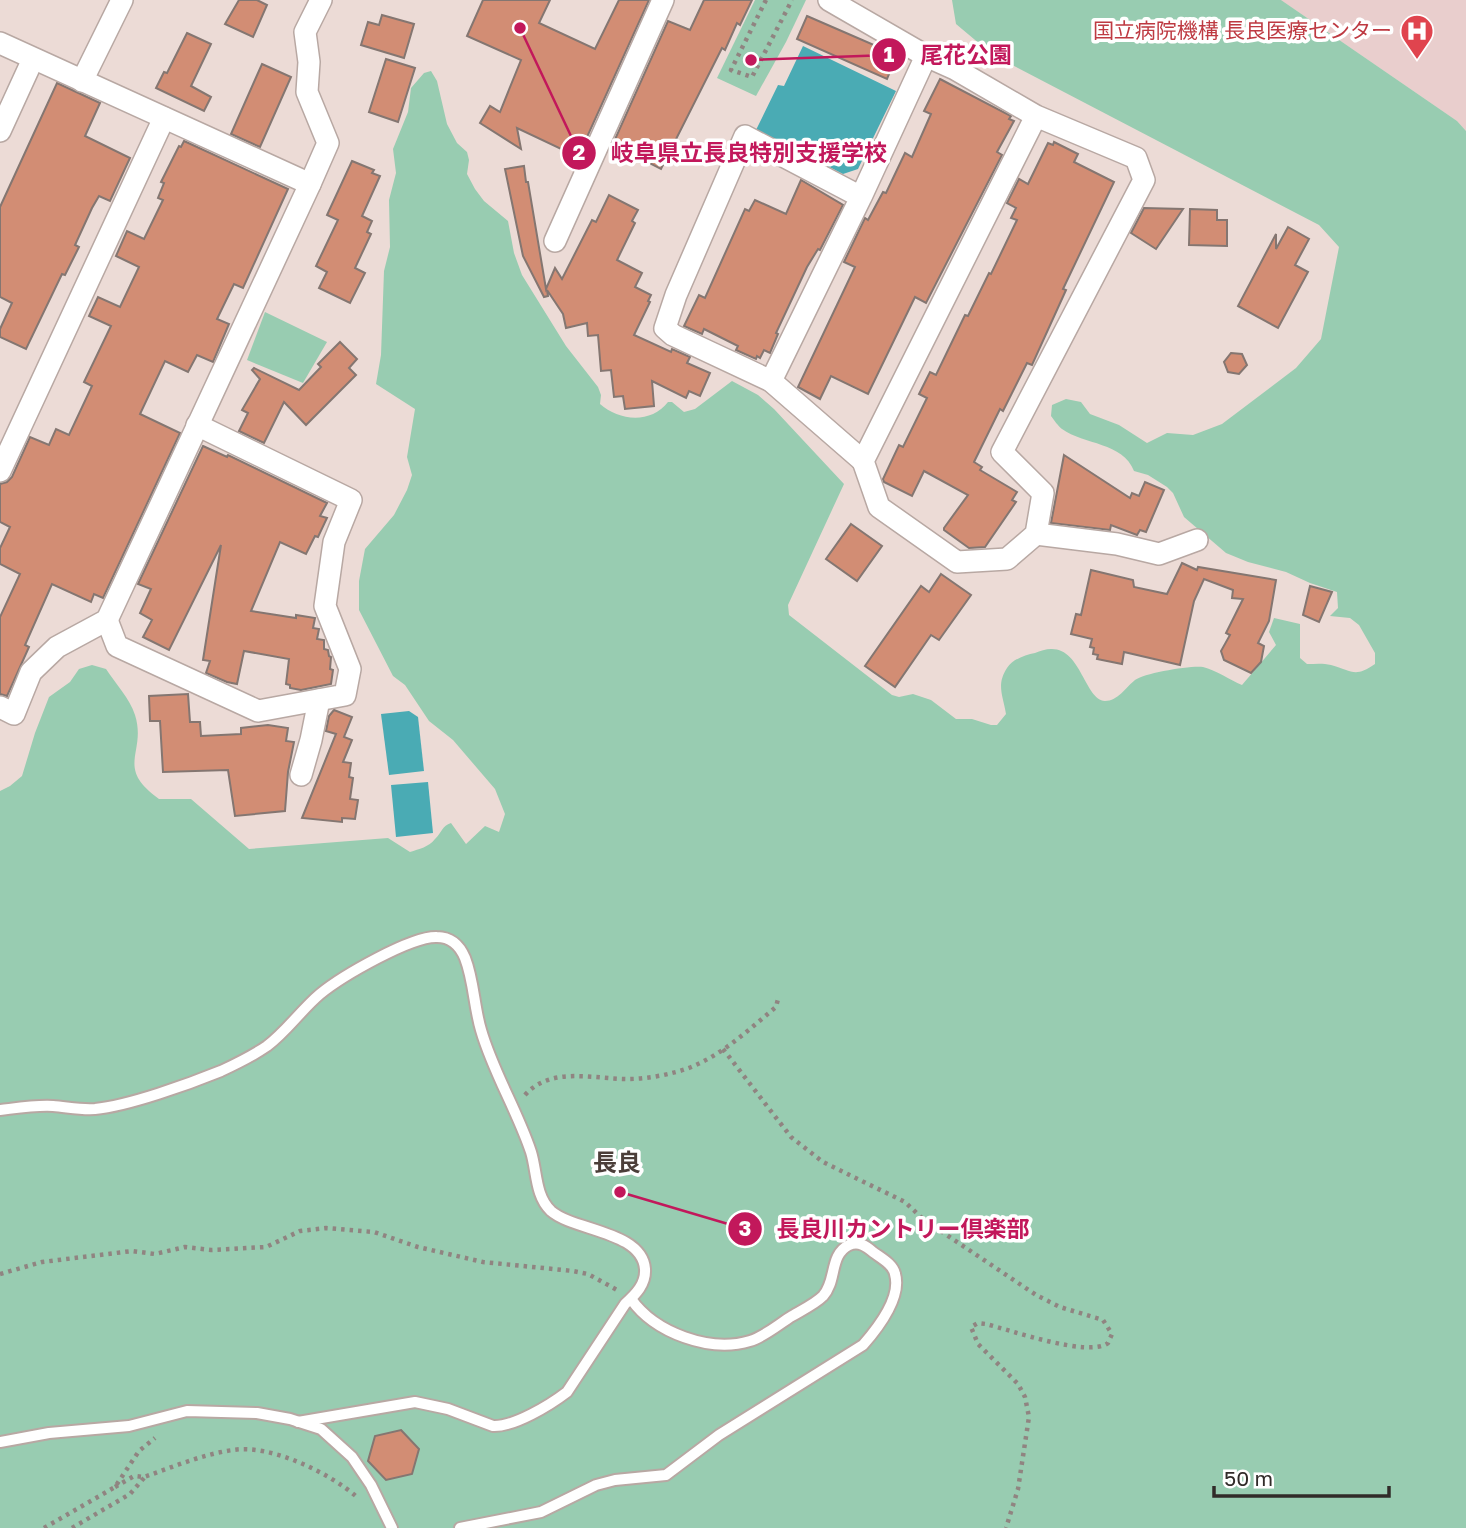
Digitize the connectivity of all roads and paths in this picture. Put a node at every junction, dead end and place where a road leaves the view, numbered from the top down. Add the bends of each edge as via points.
1 (122, 0) edge
2 (321, 0) edge
3 (663, 0) edge
4 (766, 0) edge
5 (792, 0) edge
6 (829, 0) edge
7 (0, 43) edge
8 (926, 56) junction
9 (33, 59) junction
10 (82, 81) junction
11 (1036, 116) junction
12 (164, 118) junction
13 (0, 131) edge
14 (310, 184) junction
15 (861, 197) junction
16 (555, 241) dead end
17 (771, 381) junction
18 (197, 425) junction
19 (863, 461) junction
20 (0, 471) edge
21 (1036, 534) junction
22 (1197, 540) dead end
23 (107, 620) junction
24 (319, 700) junction
25 (0, 707) edge
26 (301, 775) dead end
27 (778, 999) dead end
28 (723, 1049) junction
29 (0, 1110) edge
30 (515, 1111) junction
31 (0, 1274) edge
32 (631, 1299) junction
33 (298, 1422) junction
34 (164, 1433) dead end
35 (0, 1442) edge
36 (144, 1477) junction
37 (115, 1487) junction
38 (388, 1515) junction
39 (44, 1528) edge
40 (72, 1528) edge
41 (393, 1528) edge
42 (460, 1528) edge
43 (1006, 1528) edge

1 - 10 street
2 - 14 street via 305,32 307,92 328,143
3 - 16 street
4 - 5 path via 731,70 752,77
6 - 8 street
7 - 9 street
8 - 11 street
8 - 15 street
9 - 10 street
9 - 13 street
10 - 12 street
11 - 19 street
11 - 21 street via 1136,158 1144,180 1002,453 1044,493
12 - 14 street
12 - 20 street
14 - 18 street
15 - 17 street
15 - 17 street via 745,136 666,328
17 - 19 street
18 - 23 street
18 - 24 street via 351,500 334,542 324,606 349,669 345,695
19 - 21 street via 879,507 957,562 1007,559
21 - 22 street via 1159,554
23 - 24 street via 117,646 258,711
23 - 25 street via 57,647 31,671 14,714
24 - 26 street
27 - 28 path via 776,1007
28 - 30 path via 694,1066 652,1077 553,1078 528,1092
28 - 43 path via 791,1137 823,1163 905,1202 923,1219 1037,1295 1103,1320 1110,1327 1108,1343 1097,1348 1057,1344 986,1324 971,1327 978,1343 1018,1384 1029,1417 1018,1489
29 - 30 lane via 108,1107 222,1070 266,1046 330,988 401,946 437,937 456,944 464,957 480,1029
30 - 32 lane via 548,1208 559,1218 628,1243 644,1261 645,1276
31 - 32 path via 42,1262 132,1251 155,1254 185,1247 266,1247 300,1231 326,1228 374,1232 483,1262 580,1273
32 - 33 lane via 567,1392 503,1426 415,1402
32 - 42 lane via 638,1309 677,1335 706,1343 751,1341 824,1295 840,1252 848,1246 865,1246 895,1273 887,1313 863,1345 719,1435 666,1475 606,1483 541,1512
33 - 35 lane via 257,1413 187,1411 130,1426
33 - 38 lane via 321,1429 352,1457
34 - 37 path via 139,1451
36 - 37 path via 134,1476
36 - 38 path via 236,1449 263,1452 315,1468
36 - 40 path via 130,1494
37 - 39 path
38 - 41 lane

